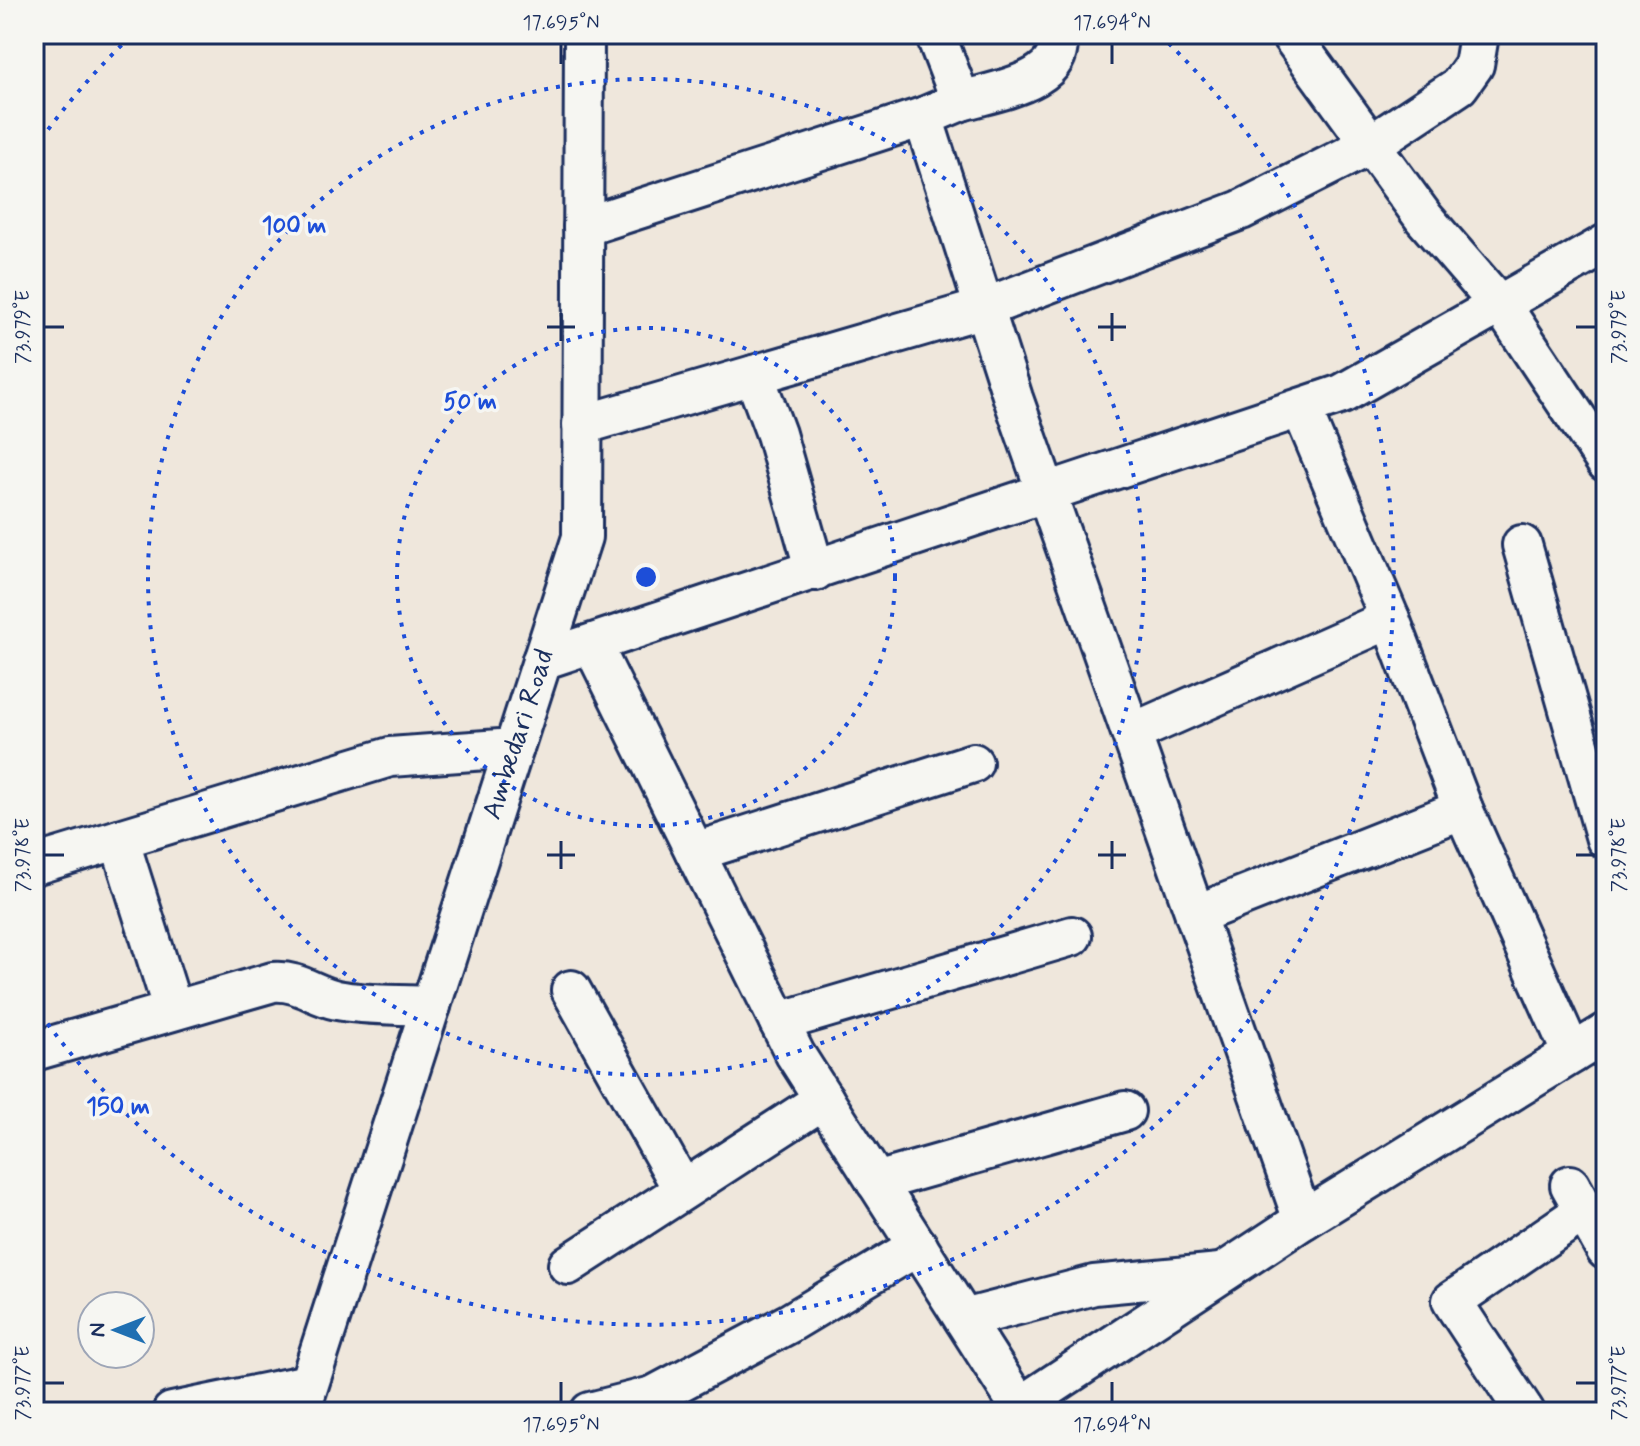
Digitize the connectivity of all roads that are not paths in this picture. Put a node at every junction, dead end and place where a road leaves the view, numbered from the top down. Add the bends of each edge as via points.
1 (584, 34) edge
2 (935, 34) edge
3 (1056, 34) edge
4 (1290, 34) edge
5 (1476, 34) edge
6 (961, 101) junction
7 (923, 117) junction
8 (1370, 145) junction
9 (583, 227) junction
10 (1606, 244) edge
11 (1499, 304) junction
12 (984, 308) junction
13 (754, 375) junction
14 (1301, 408) junction
15 (582, 425) junction
16 (1606, 462) edge
17 (1047, 494) junction
18 (1522, 545) dead end
19 (815, 571) junction
20 (1390, 619) junction
21 (592, 644) junction
22 (542, 660) junction
23 (1132, 733) junction
24 (514, 748) junction
25 (973, 763) dead end
26 (1463, 809) junction
27 (119, 839) junction
28 (1606, 839) edge
29 (695, 852) junction
30 (34, 865) edge
31 (1195, 915) junction
32 (1072, 936) dead end
33 (571, 990) dead end
34 (431, 1006) junction
35 (173, 1010) junction
36 (779, 1022) junction
37 (1606, 1033) edge
38 (34, 1051) edge
39 (1572, 1054) junction
40 (824, 1099) junction
41 (1125, 1111) dead end
42 (876, 1182) junction
43 (683, 1190) junction
44 (1303, 1220) junction
45 (918, 1246) junction
46 (1606, 1250) edge
47 (568, 1265) dead end
48 (1224, 1273) junction
49 (964, 1319) junction
50 (304, 1398) edge
51 (657, 1404) edge
52 (1021, 1409) edge
53 (172, 1412) edge
54 (590, 1412) edge
55 (1525, 1412) edge

1 - 9 street, Ambedari Road
2 - 6 street
3 - 6 street via 1059,46 1051,67
4 - 8 street
5 - 8 street via 1474,65 1459,86
6 - 7 street
7 - 9 street
7 - 12 street
8 - 11 street via 1424,218
8 - 12 street via 1241,210
9 - 15 street, Ambedari Road
10 - 11 street
11 - 14 street via 1342,394
11 - 16 street
12 - 13 street
12 - 17 street
13 - 15 street
13 - 19 street
14 - 17 street
14 - 20 street
15 - 22 street, Ambedari Road via 582,537
17 - 19 street
17 - 23 street
18 - 28 street
19 - 21 street
20 - 23 street
20 - 26 street
21 - 22 street
21 - 29 street
22 - 24 street, Ambedari Road
23 - 31 street
24 - 27 street via 390,757
24 - 34 street, Ambedari Road
25 - 29 street
26 - 31 street
26 - 39 street
27 - 30 street
27 - 35 street
29 - 36 street
31 - 44 street
32 - 36 street
33 - 43 street
34 - 35 street via 342,1001 288,981
34 - 50 street, Ambedari Road
35 - 38 street
36 - 40 street
37 - 39 street
39 - 44 street
40 - 42 street
40 - 43 street
41 - 42 street
42 - 45 street
43 - 47 street
44 - 48 street
45 - 49 street
45 - 51 street
46 - 55 street via 1577,1198 1452,1301
48 - 49 street via 1094,1285
48 - 52 street
49 - 52 street
50 - 53 street
51 - 54 street

